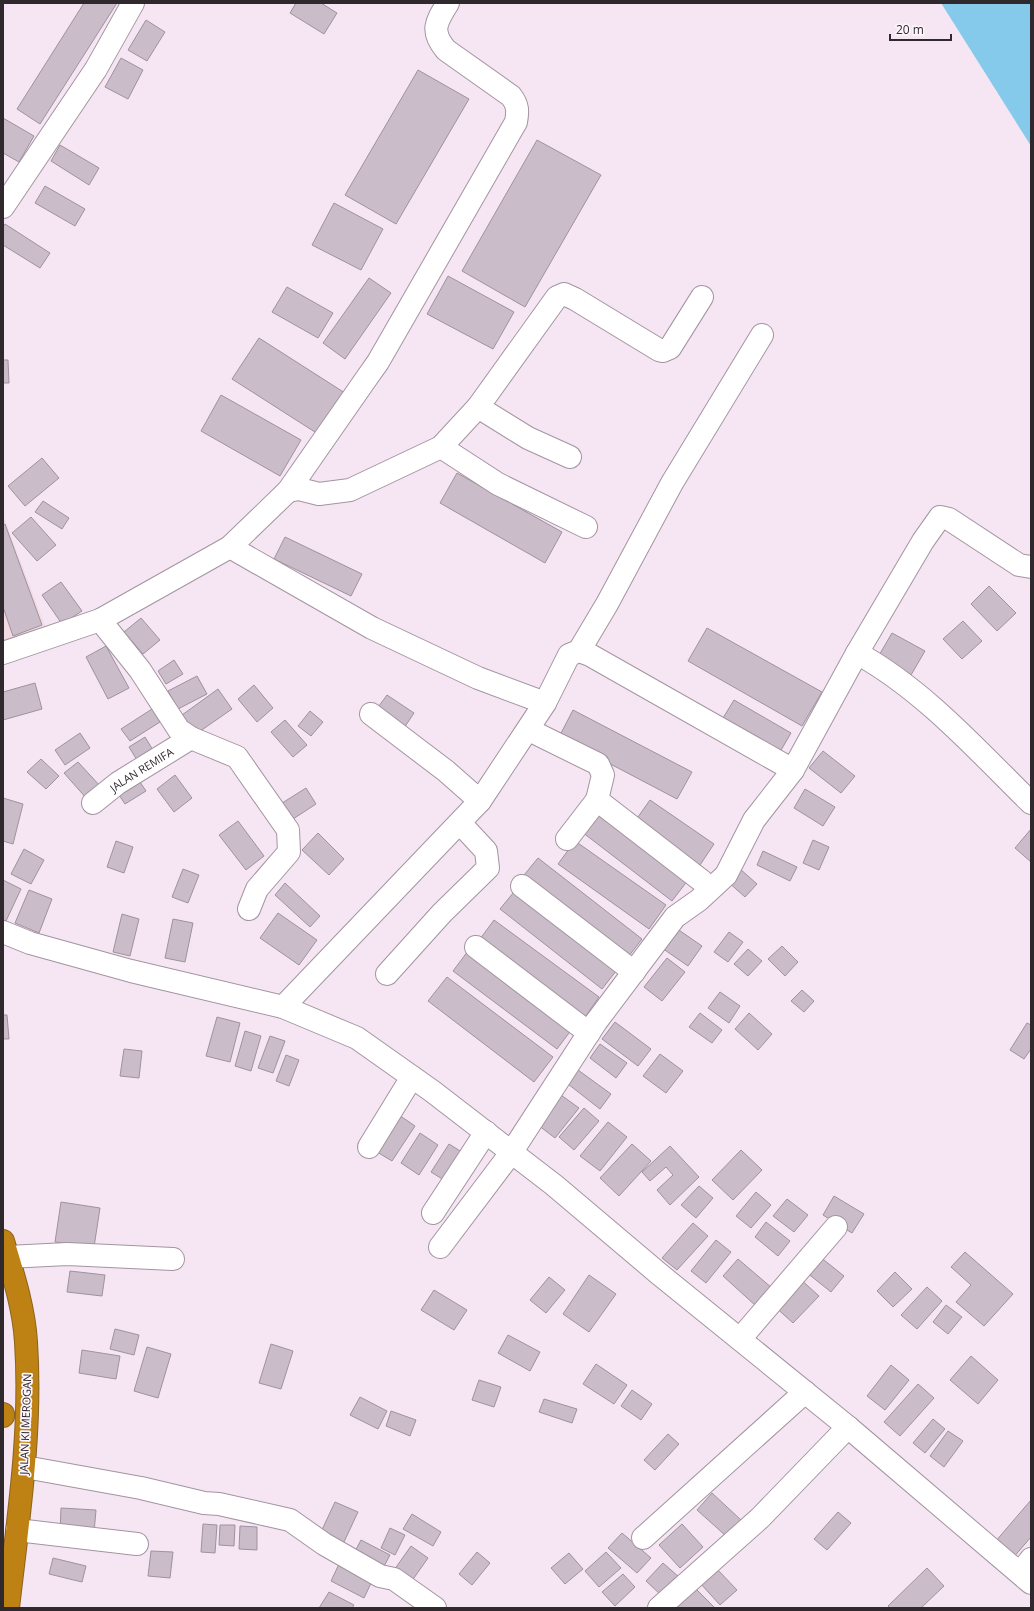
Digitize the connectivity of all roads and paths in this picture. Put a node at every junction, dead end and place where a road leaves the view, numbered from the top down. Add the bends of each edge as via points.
1 (133, 3) edge
2 (448, 3) edge
3 (3, 207) edge
4 (702, 297) dead end
5 (762, 335) dead end
6 (478, 407) junction
7 (441, 447) junction
8 (570, 457) dead end
9 (288, 491) junction
10 (586, 528) dead end
11 (230, 547) junction
12 (1031, 567) edge
13 (100, 620) junction
14 (579, 651) junction
15 (3, 653) edge
16 (857, 653) junction
17 (545, 703) junction
18 (371, 714) dead end
19 (529, 730) junction
20 (191, 738) junction
21 (793, 770) junction
22 (480, 800) junction
23 (597, 800) junction
24 (92, 803) dead end
25 (1031, 803) edge
26 (460, 823) junction
27 (567, 840) dead end
28 (702, 881) dead end
29 (522, 886) dead end
30 (249, 909) dead end
31 (3, 932) edge
32 (476, 947) dead end
33 (634, 972) junction
34 (387, 974) dead end
35 (283, 1007) junction
36 (589, 1033) junction
37 (412, 1077) junction
38 (486, 1132) junction
39 (369, 1147) dead end
40 (511, 1152) junction
41 (433, 1213) dead end
42 (836, 1227) dead end
43 (440, 1247) dead end
44 (5, 1249) edge
45 (173, 1259) dead end
46 (743, 1342) junction
47 (805, 1392) junction
48 (848, 1427) junction
49 (25, 1467) junction
50 (17, 1530) junction
51 (643, 1538) dead end
52 (137, 1544) dead end
53 (1027, 1572) edge
54 (8, 1608) edge
55 (435, 1608) edge
56 (659, 1608) edge

1 - 3 street via 96,69
2 - 9 street via 436,27 439,42 446,50 511,96 518,107 516,122 378,362
4 - 6 street via 670,348 663,351 575,299 564,294 557,297
5 - 14 street via 672,484
6 - 7 street
6 - 8 street via 528,438
7 - 9 street via 350,490 319,494 299,489
7 - 10 street via 498,484
9 - 11 street
11 - 13 street
11 - 17 street via 372,628 478,678
12 - 16 street via 1019,565 949,519 940,517 923,541
13 - 15 street
13 - 20 street via 140,670 179,730
14 - 17 street via 569,655
14 - 21 street
16 - 21 street
16 - 25 street via 900,681 942,717
17 - 19 street
18 - 22 street
19 - 22 street
19 - 23 street via 598,764 603,775
20 - 24 street, JALAN REMIFA via 118,783
20 - 30 street via 237,757 288,830 289,852 257,889
21 - 33 street via 754,820 726,875 699,900 675,917
22 - 26 street
23 - 27 street
23 - 28 street
26 - 34 street via 486,851 488,868 442,913
26 - 35 street
29 - 33 street
31 - 35 street via 30,943 131,971
32 - 36 street
33 - 36 street
35 - 37 street via 357,1038
36 - 40 street
37 - 38 street
37 - 39 street
38 - 40 street
38 - 41 street
40 - 43 street
40 - 46 street
42 - 46 street
44 - 45 street
44 - 49 highway, JALAN KI MEROGAN via 20,1300 26,1341
46 - 47 street
47 - 48 street
47 - 51 street
48 - 53 street
48 - 56 street via 760,1518
49 - 50 highway, JALAN KI MEROGAN
49 - 55 street via 141,1488 290,1520 324,1544 380,1576 394,1579
50 - 52 street
50 - 54 highway, JALAN KI MEROGAN

